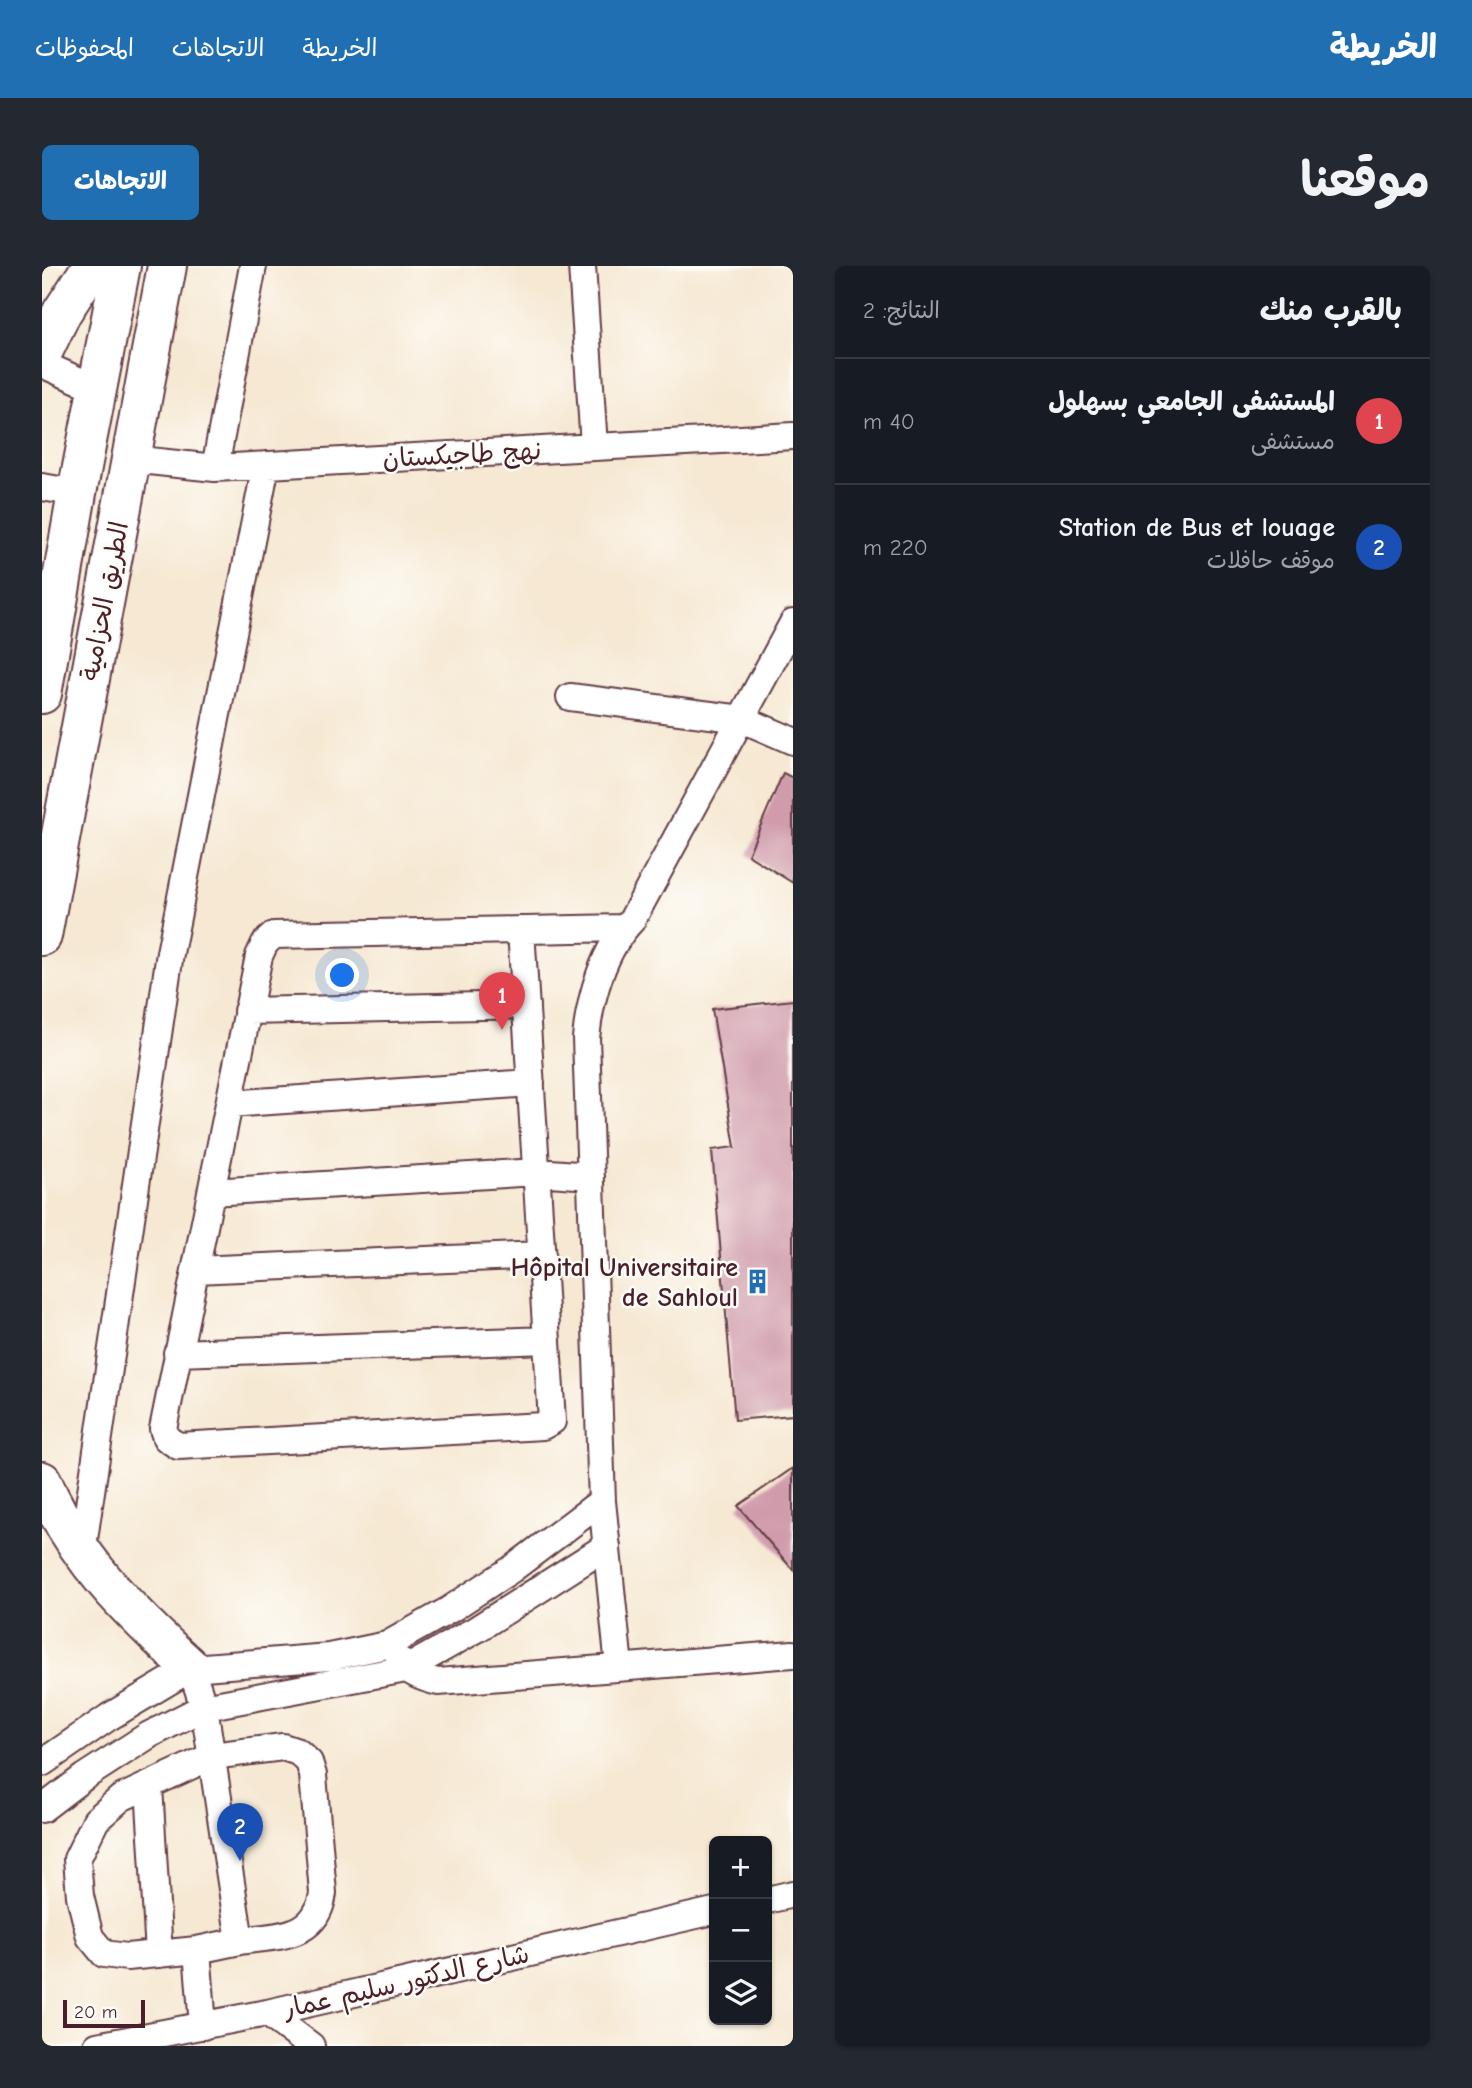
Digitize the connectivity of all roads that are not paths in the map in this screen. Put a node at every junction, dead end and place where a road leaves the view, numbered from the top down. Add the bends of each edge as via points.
1 (92, 266) edge
2 (121, 266) edge
3 (167, 266) edge
4 (253, 266) edge
5 (582, 266) edge
6 (42, 354) edge
7 (42, 364) edge
8 (98, 389) junction
9 (793, 436) edge
10 (594, 446) junction
11 (130, 459) junction
12 (266, 465) junction
13 (215, 468) junction
14 (60, 490) edge
15 (793, 623) edge
16 (42, 694) edge
17 (570, 697) dead end
18 (742, 719) junction
19 (793, 741) edge
20 (624, 928) junction
21 (521, 930) junction
22 (42, 936) edge
23 (526, 1006) junction
24 (247, 1011) junction
25 (531, 1083) junction
26 (229, 1104) junction
27 (536, 1172) junction
28 (591, 1176) junction
29 (211, 1192) junction
30 (542, 1255) junction
31 (195, 1269) junction
32 (547, 1340) junction
33 (177, 1353) junction
34 (42, 1481) edge
35 (602, 1501) junction
36 (607, 1546) junction
37 (82, 1553) junction
38 (387, 1645) junction
39 (793, 1654) edge
40 (619, 1667) junction
41 (191, 1668) junction
42 (406, 1669) junction
43 (204, 1707) junction
44 (212, 1756) junction
45 (42, 1763) edge
46 (149, 1786) junction
47 (42, 1809) edge
48 (793, 1894) edge
49 (771, 1899) edge
50 (709, 1912) edge
51 (240, 1941) junction
52 (197, 1950) junction
53 (159, 1954) junction
54 (267, 2013) junction
55 (203, 2026) junction
56 (97, 2046) edge
57 (311, 2046) edge

1 - 6 highway
2 - 8 highway, الطريق الحزامية
3 - 11 highway, الطريق الحزامية
4 - 13 street
5 - 10 street
7 - 8 street
8 - 14 highway, الطريق الحزامية
9 - 10 street, نهج طاجيكستان
10 - 12 street, نهج طاجيكستان
11 - 13 street, نهج طاجيكستان
11 - 22 highway, الطريق الحزامية
12 - 13 street, نهج طاجيكستان
12 - 37 street via 170,953
14 - 16 highway, الطريق الحزامية
15 - 18 street
17 - 18 street
18 - 19 street
18 - 20 street
20 - 21 street
20 - 28 street via 596,981 589,1008
21 - 23 street
21 - 24 street via 274,935 259,956
23 - 24 street
23 - 25 street
24 - 26 street
25 - 26 street
25 - 27 street
26 - 29 street
27 - 28 street
27 - 29 street
27 - 30 street
28 - 35 street
29 - 31 street
30 - 31 street
30 - 32 street
31 - 33 street
32 - 33 street
32 - 33 street via 552,1421 548,1425 178,1446 166,1438 163,1429
34 - 37 highway
35 - 36 street
35 - 38 street via 512,1569
36 - 40 street
36 - 42 street
37 - 41 highway via 110,1589
38 - 41 street via 329,1657
38 - 42 street
39 - 40 street
40 - 42 street via 438,1682
41 - 43 street
41 - 45 street
42 - 43 street
43 - 44 street
43 - 47 street via 149,1735
44 - 46 street
44 - 51 street
44 - 51 street via 283,1747 309,1762 313,1775 321,1907 312,1923 295,1931
46 - 53 street
46 - 53 street via 121,1798 96,1820 77,1859 80,1896 90,1937 97,1946 104,1954 127,1957
48 - 49 street
50 - 54 street, شارع الدكتور سليم عمار
51 - 52 street
52 - 53 street
52 - 55 street
54 - 55 street, شارع الدكتور سليم عمار
54 - 57 street
55 - 56 street, شارع الدكتور سليم عمار

